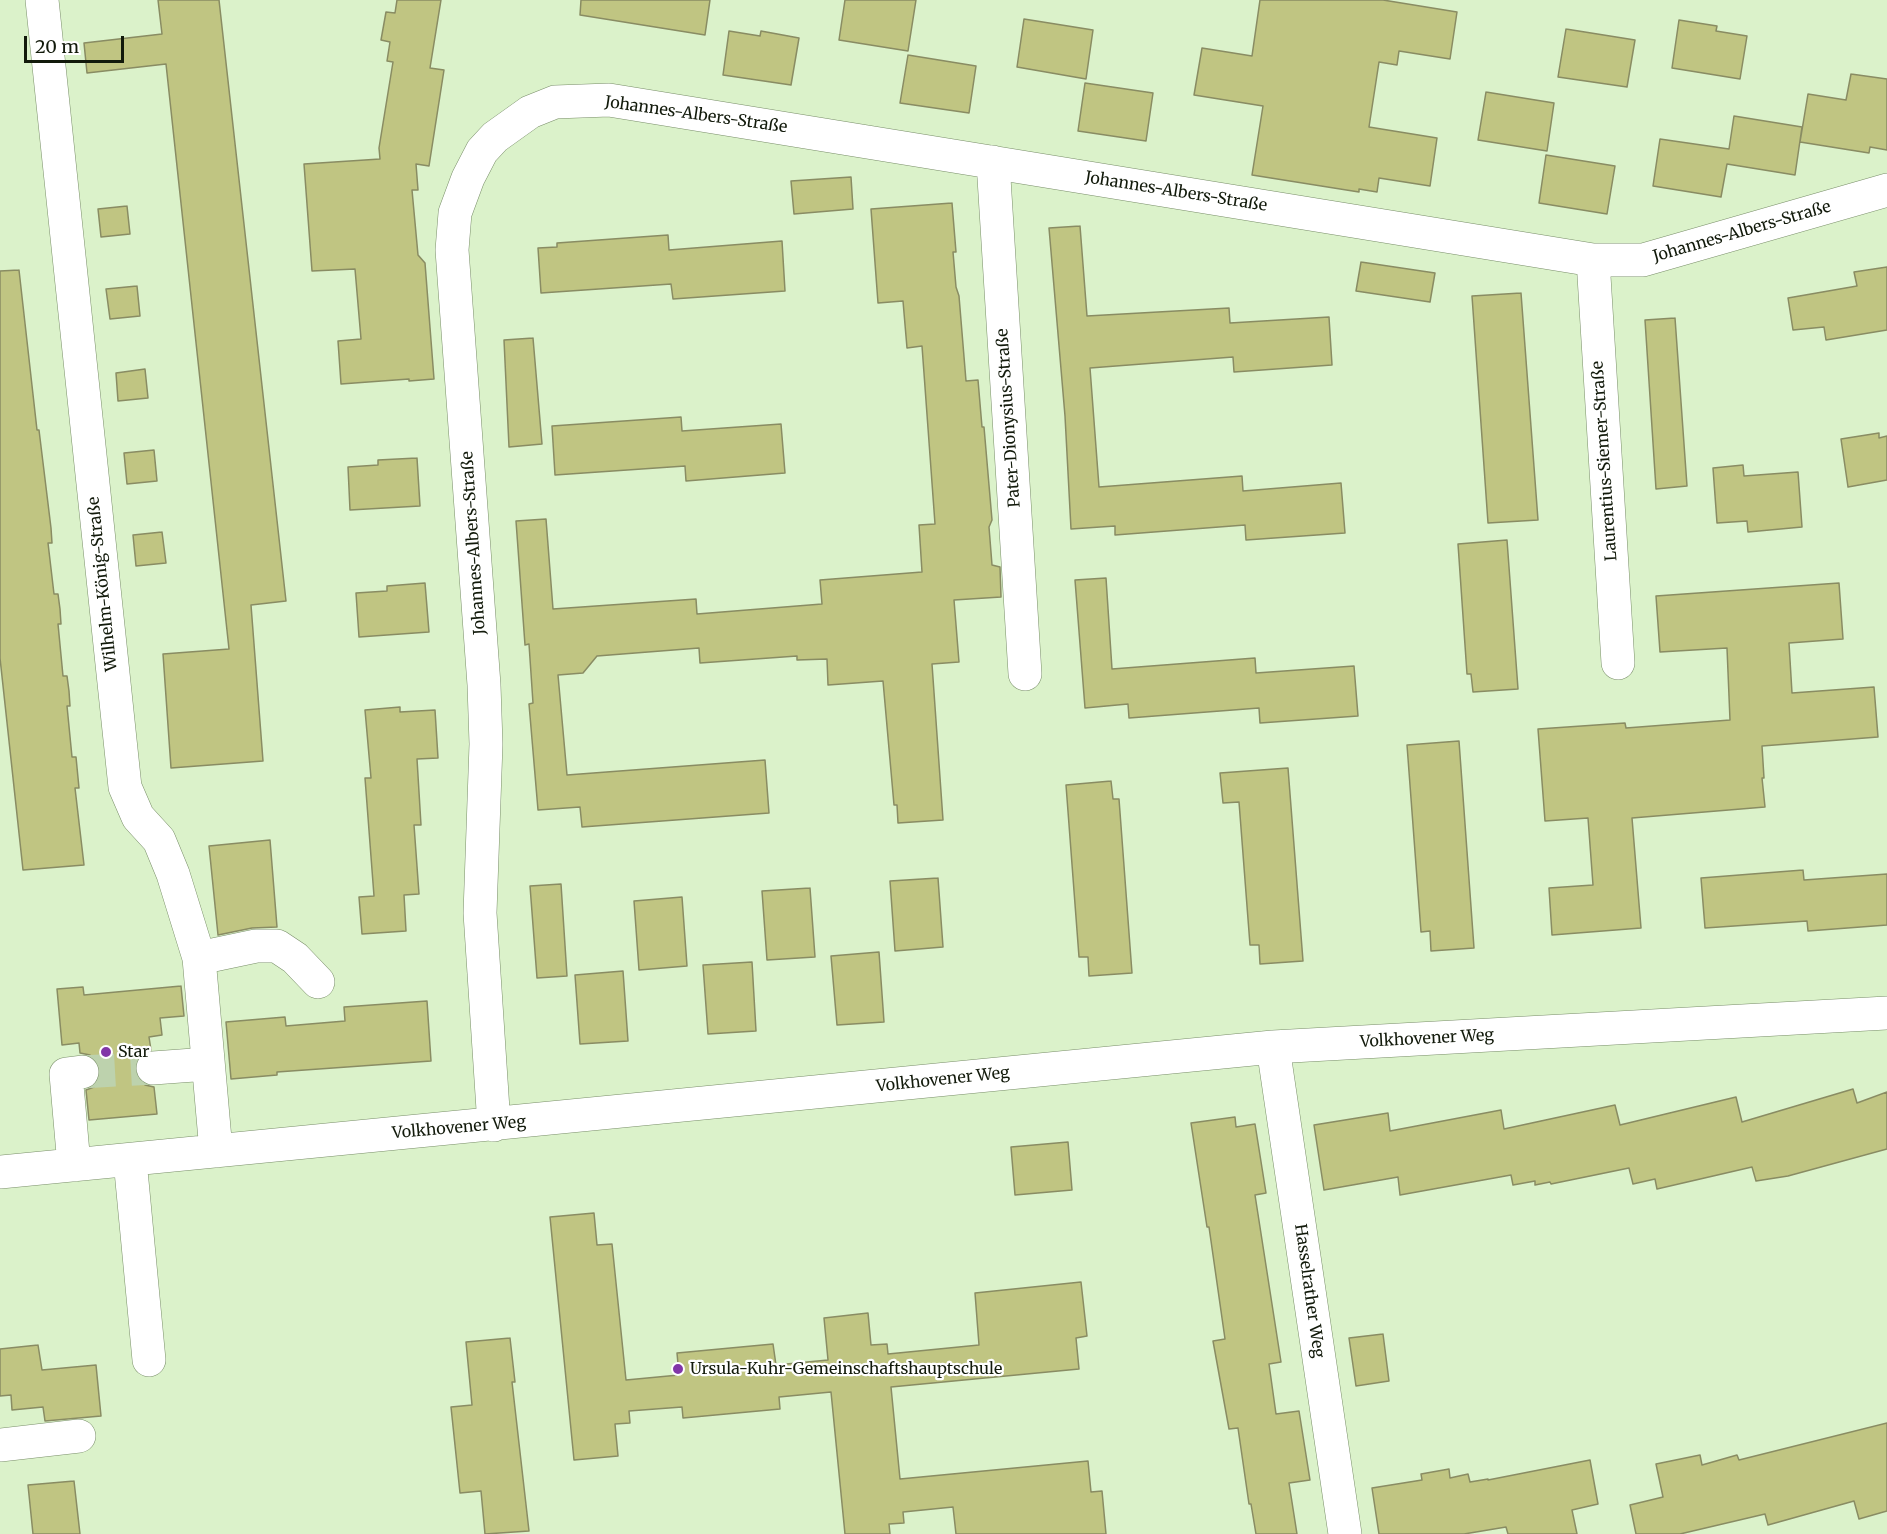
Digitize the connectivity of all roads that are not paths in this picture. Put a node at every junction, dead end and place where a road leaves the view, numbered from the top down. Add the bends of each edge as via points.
1 (42, 0) edge
2 (993, 162) junction
3 (1887, 190) edge
4 (1593, 260) junction
5 (1618, 663) dead end
6 (1025, 674) dead end
7 (199, 958) junction
8 (318, 982) dead end
9 (1887, 1013) edge
10 (1273, 1047) junction
11 (208, 1064) junction
12 (153, 1068) tunnel mouth
13 (82, 1072) tunnel mouth
14 (495, 1125) junction
15 (216, 1151) junction
16 (130, 1160) junction
17 (74, 1165) junction
18 (0, 1172) edge
19 (149, 1360) dead end
20 (79, 1436) dead end
21 (0, 1445) edge
22 (1345, 1534) edge

1 - 7 street, Wilhelm-König-Straße via 125,787 138,817 159,840
2 - 4 street, Johannes-Albers-Straße
2 - 6 street, Pater-Dionysius-Straße
2 - 14 street, Johannes-Albers-Straße via 609,100 555,102 530,112 495,137 482,151 468,178 455,213 452,250 484,685 486,744 480,913
3 - 4 street, Johannes-Albers-Straße via 1643,260
4 - 5 street, Laurentius-Siemer-Straße
7 - 8 street via 256,946 277,946 296,958
7 - 11 street, Wilhelm-König-Straße
9 - 10 street, Volkhovener Weg
10 - 14 street, Volkhovener Weg
10 - 22 street, Hasselrather Weg
11 - 12 street
11 - 15 street, Wilhelm-König-Straße
13 - 17 street via 66,1074
14 - 15 street, Volkhovener Weg
15 - 16 street, Volkhovener Weg
16 - 17 street, Volkhovener Weg
16 - 19 street
17 - 18 street, Volkhovener Weg
20 - 21 street

